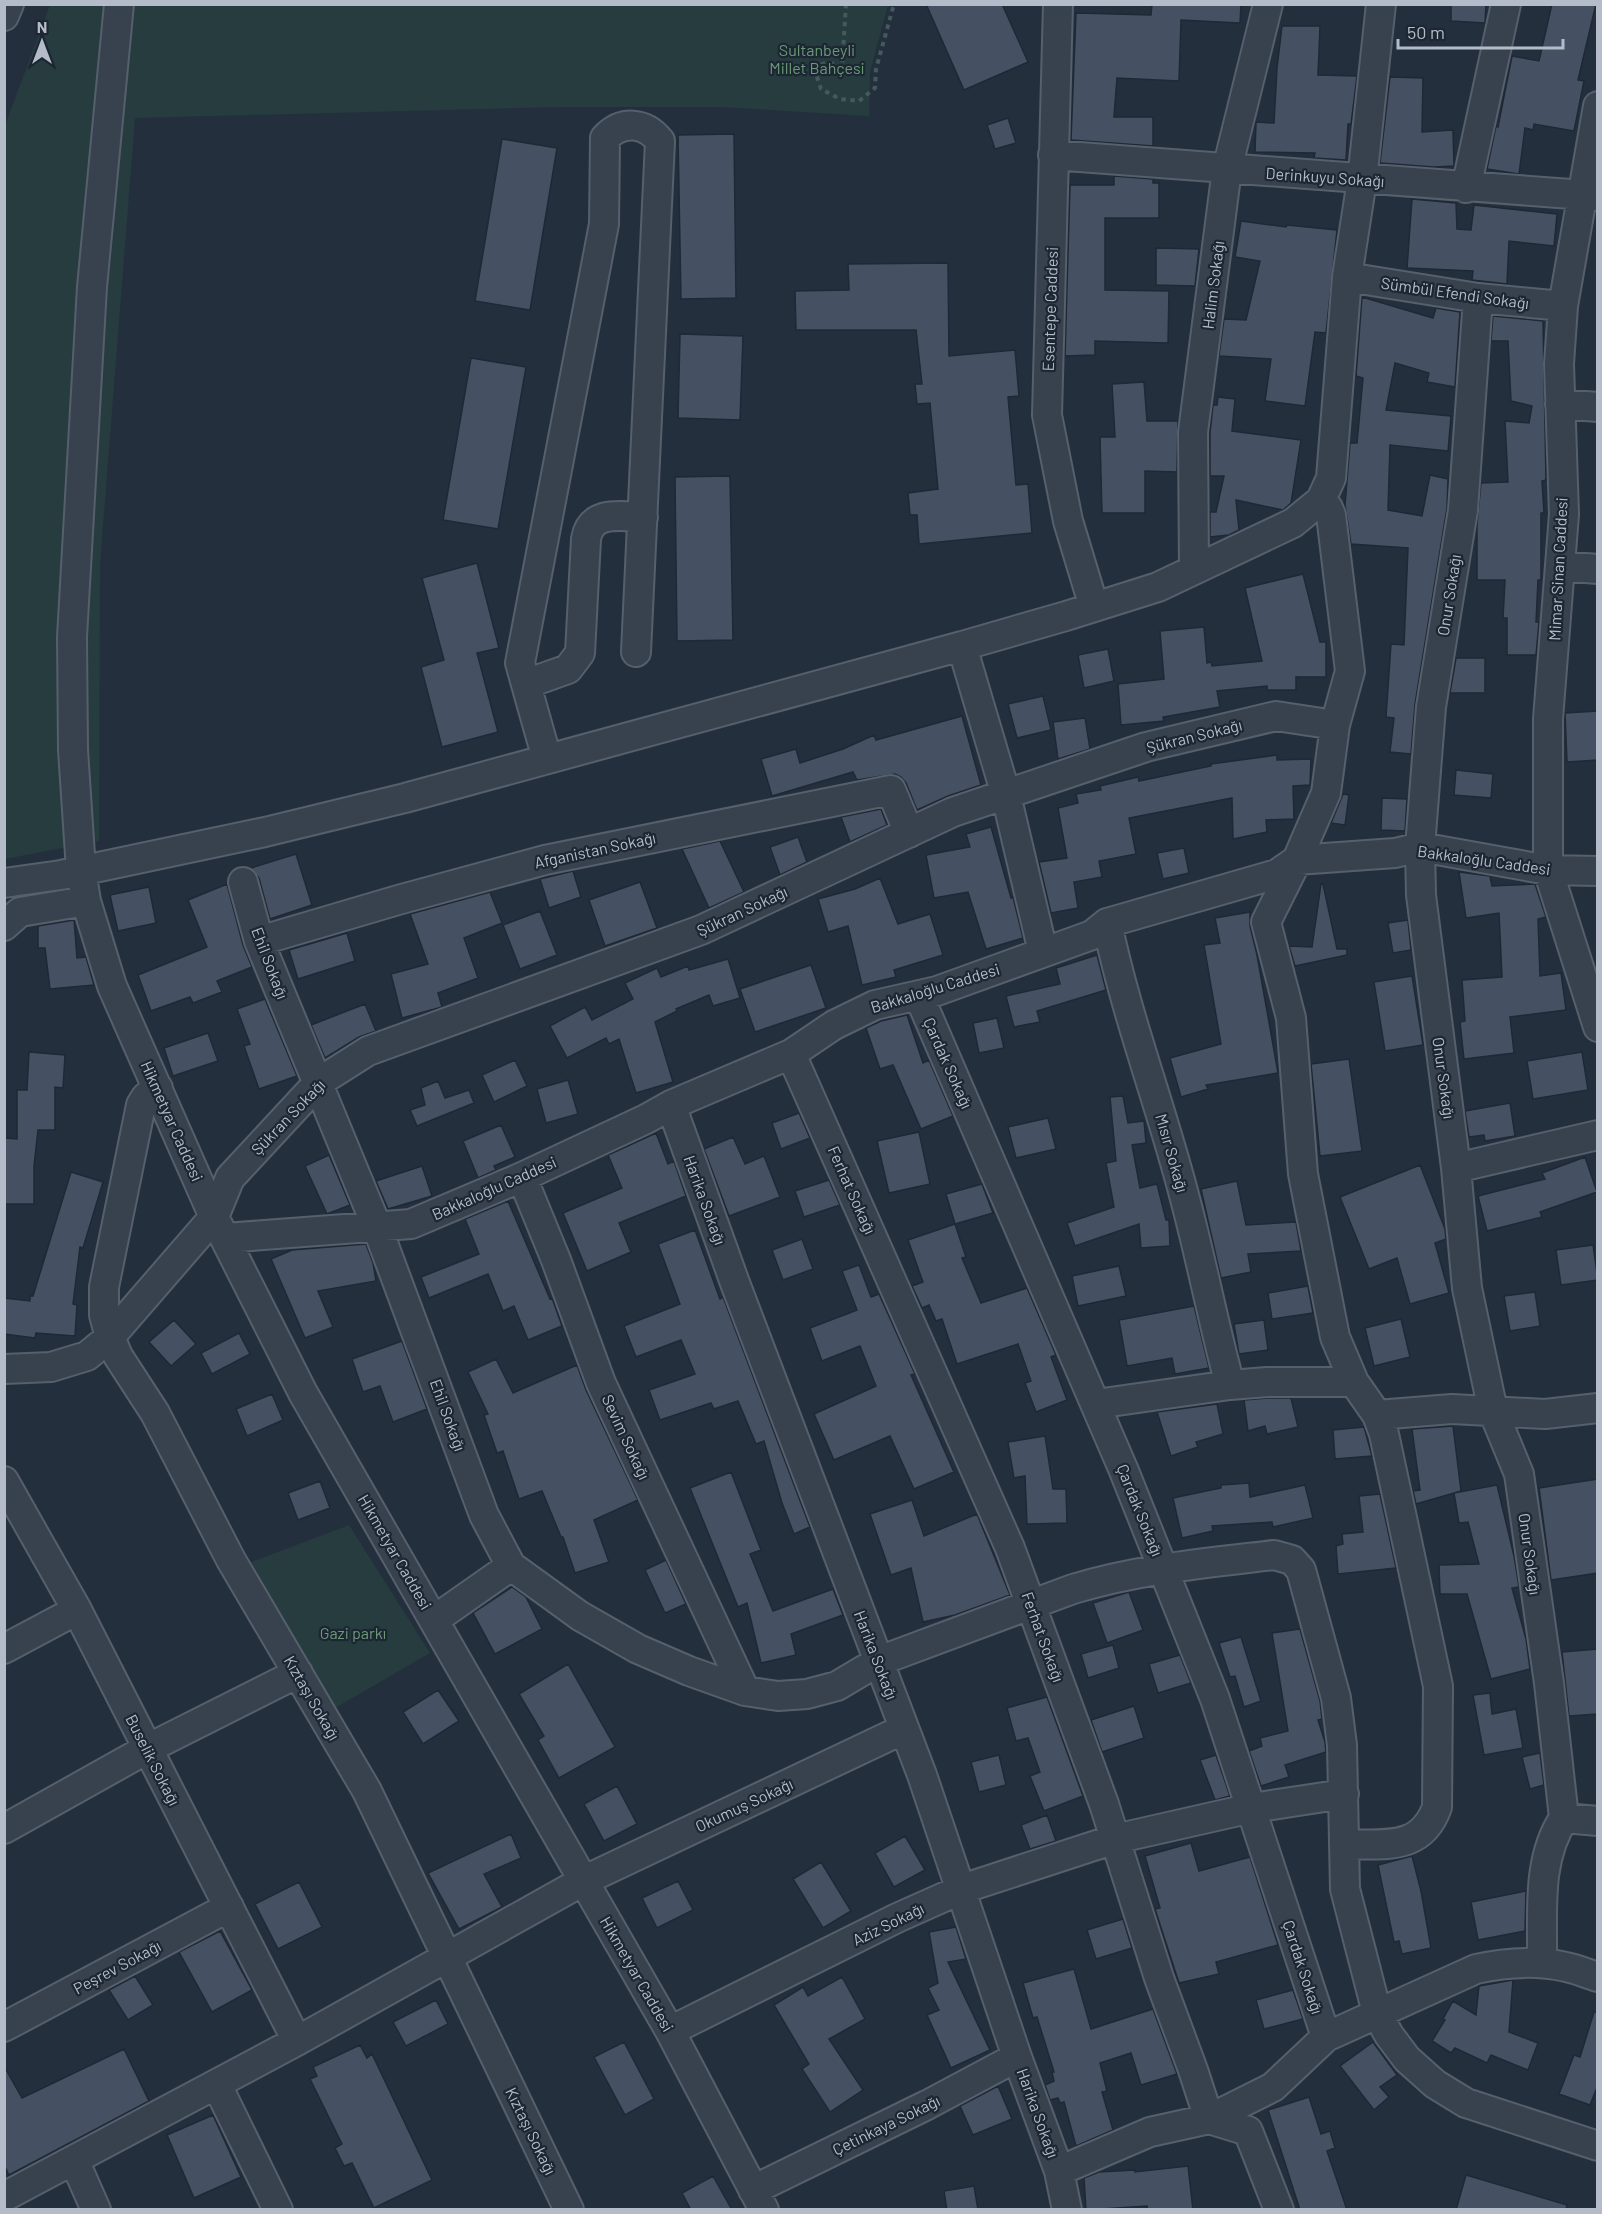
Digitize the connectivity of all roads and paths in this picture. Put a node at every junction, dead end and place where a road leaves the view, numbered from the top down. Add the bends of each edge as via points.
1 (9, 4) edge
2 (119, 4) edge
3 (846, 4) edge
4 (894, 4) edge
5 (1058, 4) edge
6 (1268, 4) edge
7 (1381, 4) edge
8 (1506, 4) edge
9 (4, 16) edge
10 (1598, 106) edge
11 (1053, 155) junction
12 (1227, 169) junction
13 (1362, 180) junction
14 (1466, 188) junction
15 (1590, 196) edge
16 (1347, 277) junction
17 (1478, 298) junction
18 (1563, 306) junction
19 (1560, 404) junction
20 (1598, 407) edge
21 (1321, 500) junction
22 (643, 517) junction
23 (1560, 566) junction
24 (1194, 569) junction
25 (1598, 569) edge
26 (1094, 607) junction
27 (962, 646) junction
28 (636, 652) dead end
29 (526, 684) junction
30 (1335, 724) junction
31 (548, 759) junction
32 (1006, 795) junction
33 (909, 833) junction
34 (1420, 847) junction
35 (1297, 860) junction
36 (81, 870) junction
37 (1548, 870) junction
38 (1598, 871) edge
39 (4, 882) edge
40 (243, 882) dead end
41 (86, 901) junction
42 (1107, 923) junction
43 (4, 926) edge
44 (259, 941) junction
45 (1043, 952) junction
46 (918, 996) junction
47 (1598, 1027) edge
48 (791, 1054) junction
49 (318, 1082) junction
50 (158, 1088) junction
51 (671, 1105) junction
52 (1598, 1135) edge
53 (1456, 1168) junction
54 (522, 1177) junction
55 (220, 1227) junction
56 (377, 1227) junction
57 (110, 1337) junction
58 (4, 1369) edge
59 (1354, 1382) junction
60 (1230, 1385) junction
61 (1096, 1404) junction
62 (1598, 1408) edge
63 (1493, 1411) junction
64 (1377, 1415) junction
65 (4, 1481) edge
66 (511, 1566) junction
67 (1163, 1567) junction
68 (1031, 1606) junction
69 (76, 1610) junction
70 (434, 1620) junction
71 (4, 1649) edge
72 (879, 1661) junction
73 (298, 1673) junction
74 (745, 1691) junction
75 (904, 1729) junction
76 (147, 1749) junction
77 (1344, 1794) junction
78 (1252, 1808) junction
79 (1564, 1818) junction
80 (1598, 1821) edge
81 (4, 1829) edge
82 (1115, 1839) junction
83 (1344, 1845) junction
84 (583, 1881) junction
85 (962, 1889) junction
86 (229, 1907) junction
87 (447, 1958) junction
88 (1542, 1962) junction
89 (1598, 1977) edge
90 (1377, 2013) junction
91 (4, 2027) edge
92 (670, 2031) junction
93 (1326, 2037) junction
94 (297, 2041) junction
95 (1017, 2057) junction
96 (217, 2085) junction
97 (1209, 2119) junction
98 (1598, 2146) edge
99 (74, 2160) junction
100 (1059, 2171) junction
101 (4, 2197) edge
102 (758, 2200) edge
103 (96, 2210) edge
104 (278, 2210) edge
105 (569, 2210) edge
106 (1067, 2210) edge
107 (1279, 2210) edge

1 - 9 street
2 - 36 street, Hikmetyar Caddesi via 92,287 72,637
3 - 4 path via 842,67 828,62 820,64 816,74 820,89 840,99 859,101 875,88 876,69
5 - 11 street, Esentepe Caddesi
6 - 12 street, Halim Sokağı
7 - 13 street
8 - 14 street
10 - 15 street, Mimar Sinan Caddesi
11 - 12 street, Derinkuyu Sokağı
11 - 26 street, Esentepe Caddesi via 1047,415 1068,521
12 - 13 street, Derinkuyu Sokağı
12 - 24 street, Halim Sokağı via 1193,432
13 - 14 street, Derinkuyu Sokağı
13 - 16 street
14 - 15 street, Derinkuyu Sokağı
15 - 18 street, Mimar Sinan Caddesi
16 - 17 street, Sümbül Efendi Sokağı
16 - 21 street via 1331,478
17 - 18 street, Sümbül Efendi Sokağı
17 - 34 street, Onur Sokağı via 1463,510 1431,707
18 - 19 street, Mimar Sinan Caddesi
19 - 20 street
19 - 23 street, Mimar Sinan Caddesi via 1564,514
21 - 24 street via 1293,524
21 - 30 street via 1331,515 1350,671
22 - 28 street
22 - 29 street via 606,516 589,528 578,659 568,669
22 - 29 street via 660,141 649,130 633,125 617,128 605,138 604,224 520,663
23 - 25 street
23 - 37 street, Mimar Sinan Caddesi via 1548,719
24 - 26 street via 1158,587
26 - 27 street
27 - 31 street
27 - 32 street
29 - 31 street
30 - 32 street, Şükran Sokağı via 1276,716 1146,747
30 - 35 street via 1326,793
31 - 36 street via 324,818
32 - 33 street, Şükran Sokağı via 953,812
32 - 45 street
33 - 44 street, Afganistan Sokağı via 891,790 545,860
33 - 49 street, Şükran Sokağı via 702,930 368,1051
34 - 35 street, Bakkaloğlu Caddesi via 1395,853
34 - 37 street, Bakkaloğlu Caddesi
34 - 53 street, Onur Sokağı via 1421,895
35 - 42 street, Bakkaloğlu Caddesi via 1277,874
35 - 59 street via 1266,922 1292,1018 1303,1174 1335,1337
36 - 39 street
36 - 41 street, Hikmetyar Caddesi
37 - 38 street, Bakkaloğlu Caddesi
37 - 47 street, Mimar Sinan Caddesi
40 - 44 street, Ehil Sokağı
41 - 43 street via 20,912
41 - 50 street, Hikmetyar Caddesi via 112,986
42 - 45 street, Bakkaloğlu Caddesi via 1092,935
42 - 60 street, Mısır Sokağı via 1117,974 1184,1195
44 - 49 street, Ehil Sokağı
45 - 46 street, Bakkaloğlu Caddesi
46 - 48 street, Bakkaloğlu Caddesi via 875,1005 834,1025
46 - 61 street, Çardak Sokağı
48 - 51 street, Bakkaloğlu Caddesi
48 - 68 street, Ferhat Sokağı via 1010,1548
49 - 55 street, Şükran Sokağı via 230,1178
49 - 56 street, Ehil Sokağı
50 - 55 street, Hikmetyar Caddesi
50 - 57 street, Kıztaşı Sokağı via 141,1105 104,1287 104,1315
51 - 54 street, Bakkaloğlu Caddesi
51 - 72 street, Harika Sokağı
52 - 53 street
53 - 63 street, Onur Sokağı via 1467,1288
54 - 56 street, Bakkaloğlu Caddesi via 411,1224
54 - 74 street, Sevim Sokağı via 601,1383
55 - 56 street, Bakkaloğlu Caddesi
55 - 57 street
55 - 70 street, Hikmetyar Caddesi via 303,1393
56 - 66 street, Ehil Sokağı via 484,1515
57 - 58 street via 87,1356 51,1367
57 - 73 street, Kıztaşı Sokağı via 155,1413 231,1560
59 - 60 street
59 - 64 street
60 - 61 street
61 - 67 street, Çardak Sokağı
62 - 63 street via 1545,1414
63 - 64 street via 1452,1409
63 - 79 street, Onur Sokağı via 1519,1474
64 - 83 street via 1438,1686 1437,1807 1424,1832 1411,1839
65 - 69 street, Buselik Sokağı
66 - 70 street
66 - 74 street, Ehil Sokağı via 580,1616 638,1649
67 - 68 street, Ehil Sokağı via 1105,1579
67 - 77 street, Ehil Sokağı via 1274,1555 1297,1564 1336,1698
67 - 78 street, Çardak Sokağı via 1215,1699
68 - 72 street, Ehil Sokağı
68 - 82 street, Ferhat Sokağı
69 - 71 street
69 - 76 street, Buselik Sokağı
70 - 84 street, Hikmetyar Caddesi
72 - 74 street, Ehil Sokağı via 837,1686 807,1694 778,1696
72 - 75 street, Harika Sokağı
73 - 76 street
73 - 87 street, Kıztaşı Sokağı via 367,1791
75 - 84 street, Okumuş Sokağı
75 - 85 street, Harika Sokağı
76 - 81 street
76 - 86 street, Buselik Sokağı
77 - 78 street, Aziz Sokağı
77 - 83 street
78 - 82 street, Aziz Sokağı
78 - 93 street, Çardak Sokağı
79 - 80 street
79 - 88 street via 1545,1864
82 - 85 street, Aziz Sokağı
82 - 97 street, Ferhat Sokağı
83 - 90 street via 1345,1889
84 - 87 street, Okumuş Sokağı
84 - 92 street, Hikmetyar Caddesi
85 - 92 street, Aziz Sokağı
85 - 95 street, Harika Sokağı
86 - 91 street, Peşrev Sokağı
86 - 94 street, Buselik Sokağı
87 - 94 street, Okumuş Sokağı
87 - 105 street, Kıztaşı Sokağı
88 - 89 street
88 - 90 street via 1500,1963 1476,1969
90 - 93 street
90 - 98 street via 1407,2059 1435,2084 1466,2103
92 - 102 street, Hikmetyar Caddesi
93 - 97 street via 1274,2087
94 - 96 street, Okumuş Sokağı
95 - 100 street, Harika Sokağı
95 - 102 street, Çetinkaya Sokağı
96 - 99 street, Okumuş Sokağı
96 - 104 street
97 - 100 street via 1150,2132
97 - 107 street via 1248,2132
99 - 101 street, Okumuş Sokağı
99 - 103 street
100 - 106 street, Harika Sokağı

